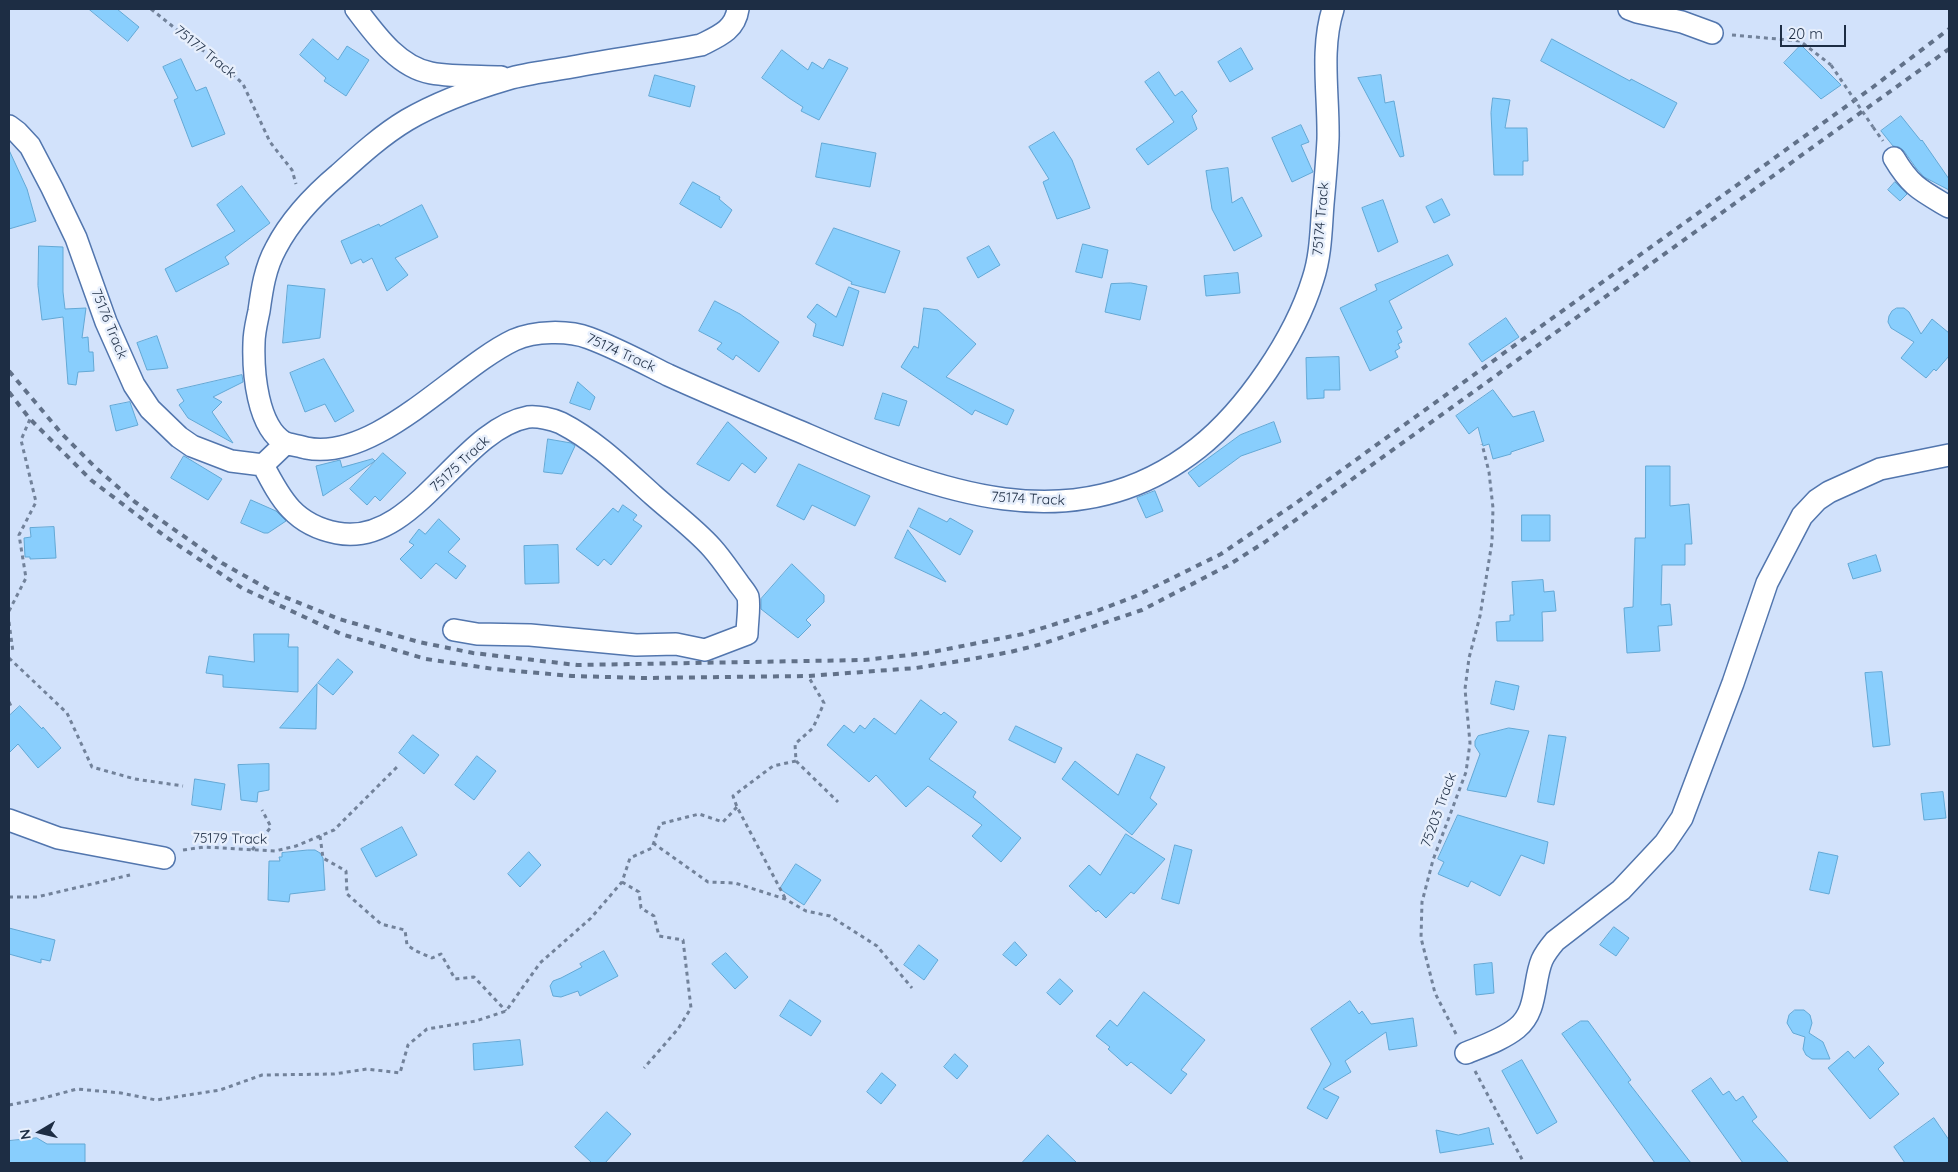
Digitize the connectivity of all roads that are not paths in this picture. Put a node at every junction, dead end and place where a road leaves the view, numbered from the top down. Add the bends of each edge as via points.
1 (356, 9) edge
2 (738, 9) edge
3 (1333, 9) edge
4 (1628, 9) edge
5 (1712, 33) road end
6 (511, 78) junction
7 (9, 126) edge
8 (1894, 158) dead end
9 (1949, 207) edge
10 (286, 443) junction
11 (1949, 455) edge
12 (263, 465) junction
13 (454, 630) dead end
14 (9, 820) edge
15 (164, 858) road end
16 (1466, 1053) road end

1 - 6 street via 384,43 412,66 431,73
2 - 6 street via 734,23 726,33 701,45
3 - 10 street, 75174 Track via 1328,23 1328,136 1320,251 1314,279 1296,322 1266,373 1226,423 1172,466 1126,489 1070,502 999,500 944,487 875,464 687,384 583,335 544,333 517,339 370,437 336,449 315,450
4 - 5 street
6 - 10 street via 442,102 405,121 316,194 277,244 265,272 253,341 258,403 270,427
7 - 12 street, 75176 Track via 30,146 52,188 76,238 106,322 134,385 150,409 192,446 232,461
8 - 9 street via 1920,190
10 - 12 street
11 - 16 street via 1880,469 1829,492 1802,516 1767,583 1682,818 1665,843 1621,890 1549,948 1542,960 1533,1000 1519,1026 1502,1038
12 - 13 street, 75175 Track via 279,496 307,523 332,533 361,533 385,526 423,497 490,435 513,422 529,417 560,423 610,455 711,547 748,596 747,634 705,650 676,644 476,634
14 - 15 street via 58,838

